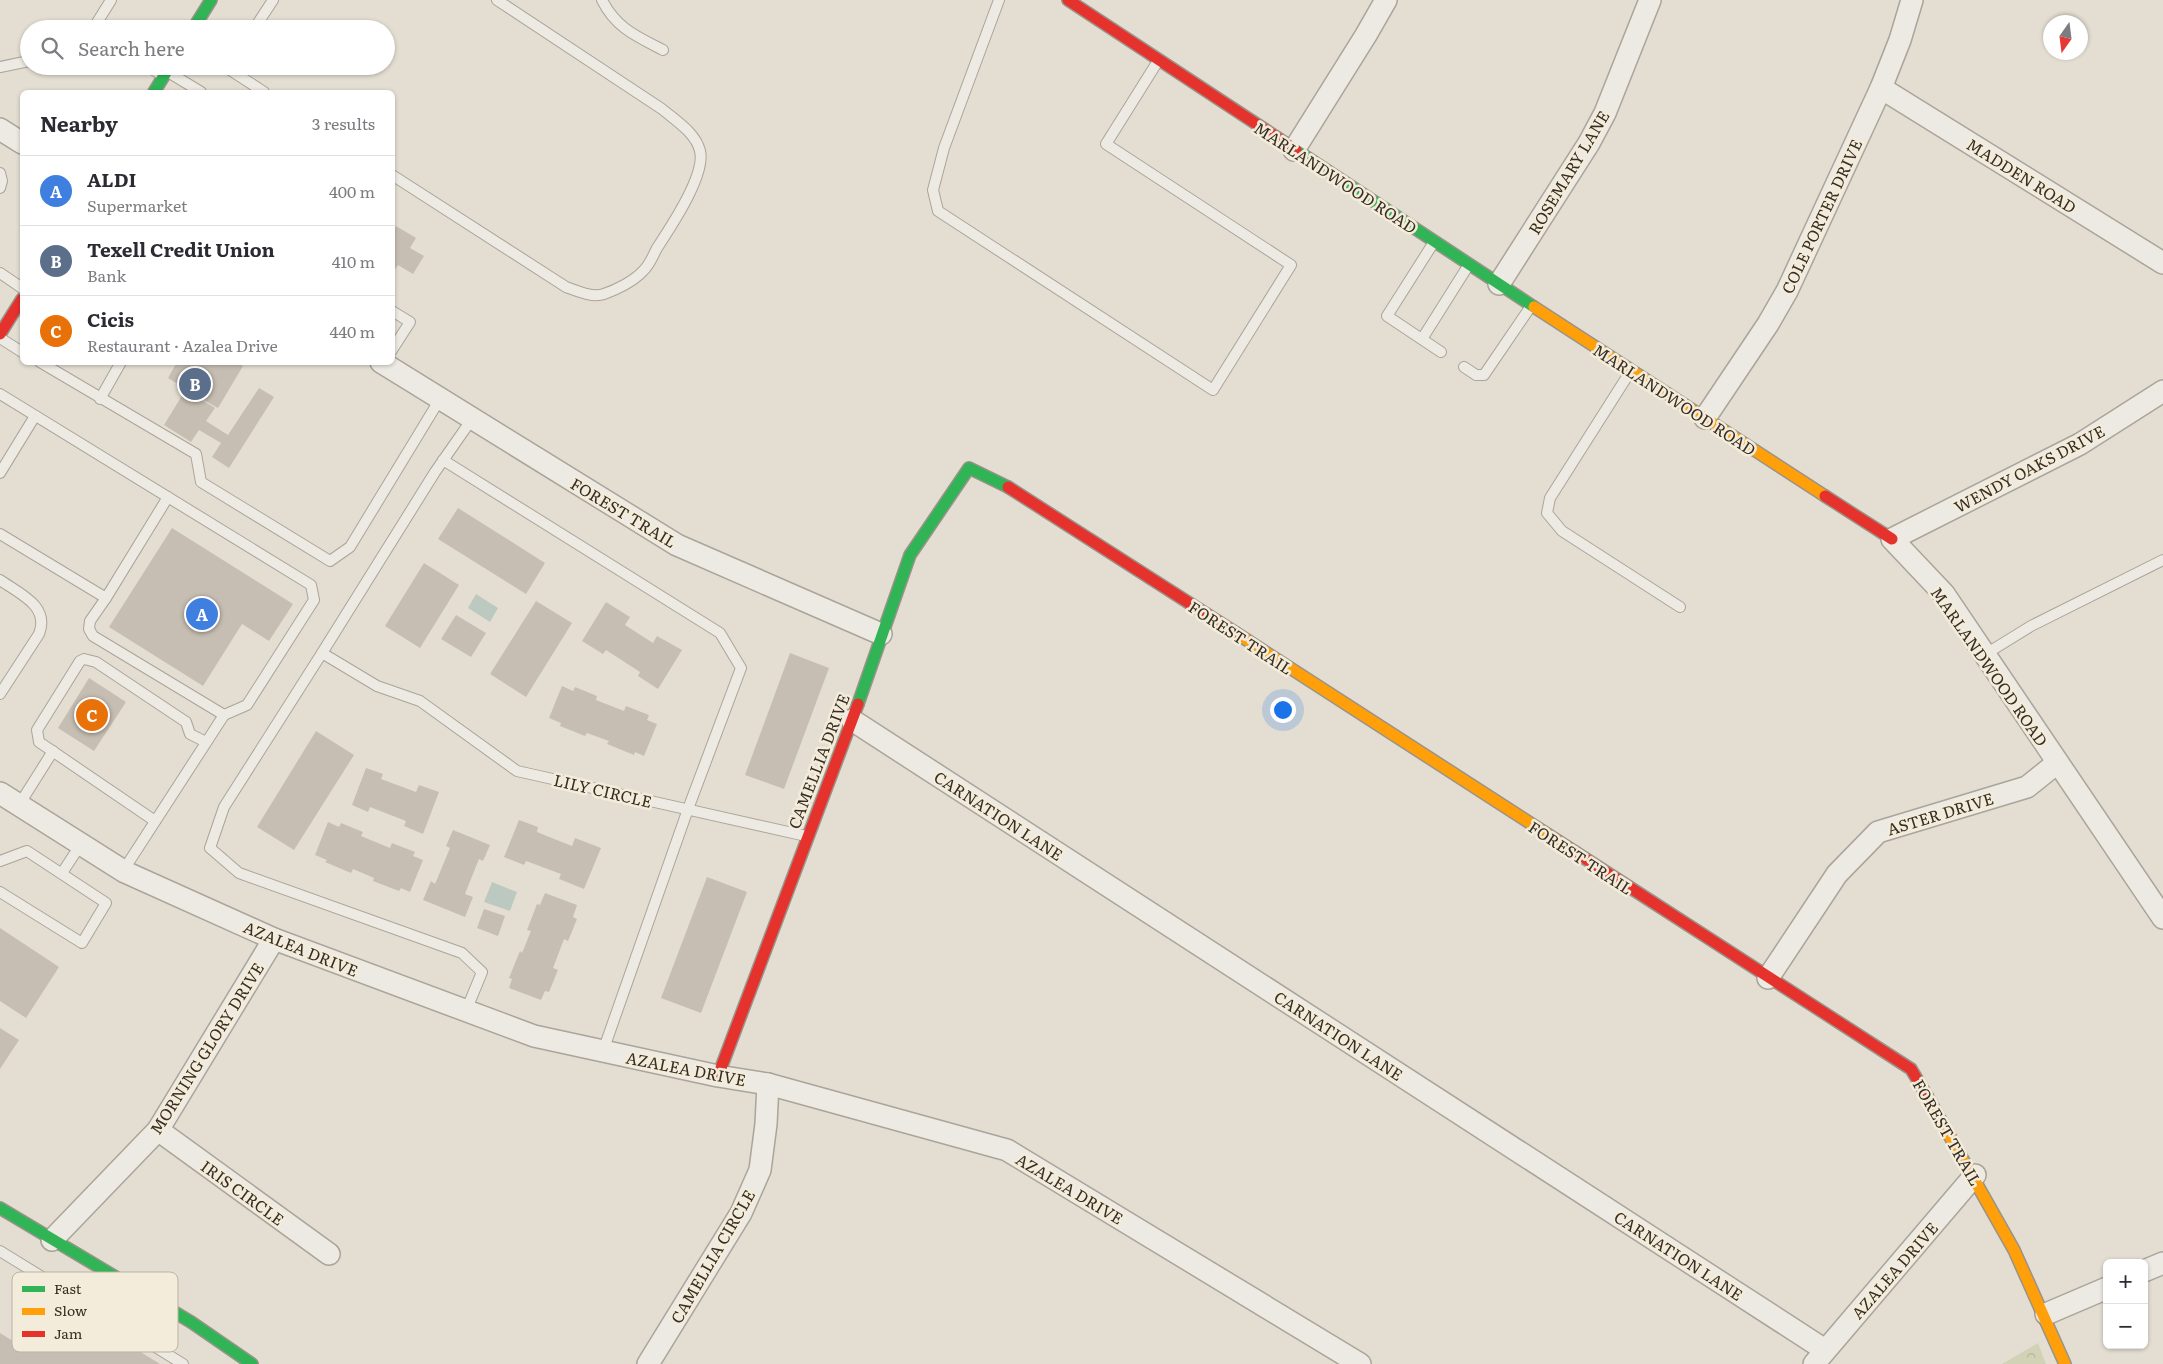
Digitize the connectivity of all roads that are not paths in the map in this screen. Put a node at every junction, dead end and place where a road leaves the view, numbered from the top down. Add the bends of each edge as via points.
1 (111, 0) edge
2 (211, 0) edge
3 (273, 0) edge
4 (497, 0) edge
5 (602, 0) edge
6 (998, 0) edge
7 (1386, 0) edge
8 (1650, 0) edge
9 (1912, 0) edge
10 (1077, 2) edge
11 (99, 20) edge
12 (199, 20) edge
13 (260, 20) edge
14 (663, 50) dead end
15 (1159, 59) junction
16 (20, 63) edge
17 (0, 67) edge
18 (165, 75) edge
19 (173, 75) edge
20 (239, 75) edge
21 (1881, 88) junction
22 (155, 90) edge
23 (198, 90) edge
24 (261, 90) edge
25 (0, 129) edge
26 (20, 142) edge
27 (1294, 150) junction
28 (0, 173) edge
29 (395, 177) edge
30 (0, 188) edge
31 (1434, 241) junction
32 (2163, 263) edge
33 (1469, 264) junction
34 (0, 273) edge
35 (1499, 284) junction
36 (20, 287) edge
37 (20, 302) edge
38 (1531, 306) junction
39 (395, 314) edge
40 (1, 332) edge
41 (1422, 339) junction
42 (395, 346) edge
43 (20, 350) edge
44 (1441, 352) dead end
45 (45, 365) edge
46 (119, 365) edge
47 (393, 365) edge
48 (1464, 367) dead end
49 (1631, 371) junction
50 (2163, 391) edge
51 (0, 394) edge
52 (100, 399) junction
53 (440, 399) junction
54 (35, 416) junction
55 (1705, 418) junction
56 (472, 419) junction
57 (443, 460) junction
58 (970, 468) joint
59 (0, 473) edge
60 (168, 497) junction
61 (0, 534) edge
62 (1892, 539) junction
63 (2163, 560) edge
64 (0, 580) edge
65 (106, 598) junction
66 (1680, 607) dead end
67 (881, 634) junction
68 (322, 653) junction
69 (1984, 655) junction
70 (0, 694) edge
71 (224, 715) junction
72 (852, 720) junction
73 (206, 742) junction
74 (53, 751) junction
75 (2057, 763) junction
76 (7, 801) edge
77 (688, 809) junction
78 (155, 821) junction
79 (807, 836) junction
80 (81, 844) junction
81 (0, 861) edge
82 (123, 871) junction
83 (62, 873) junction
84 (0, 892) edge
85 (2163, 918) edge
86 (274, 939) junction
87 (1768, 978) junction
88 (466, 1011) junction
89 (603, 1051) junction
90 (718, 1076) junction
91 (768, 1084) junction
92 (158, 1130) junction
93 (1975, 1175) junction
94 (0, 1208) edge
95 (52, 1240) junction
96 (0, 1251) edge
97 (329, 1254) dead end
98 (2163, 1263) edge
99 (2148, 1269) edge
100 (34, 1272) edge
101 (106, 1272) edge
102 (2103, 1290) edge
103 (178, 1314) edge
104 (2046, 1314) junction
105 (164, 1352) edge
106 (1819, 1357) edge
107 (184, 1364) edge
108 (252, 1364) edge
109 (648, 1364) edge
110 (1360, 1364) edge
111 (2065, 1364) edge

1 - 11 lane
2 - 12 street
3 - 13 lane
4 - 29 lane via 662,109 686,129 701,152 699,169 682,207 644,271 602,295 566,287
5 - 14 lane via 617,22
6 - 15 lane via 944,148 933,190 938,211 1214,390 1291,265 1106,144
7 - 27 street
8 - 35 street, ROSEMARY LANE via 1588,144
9 - 21 street, COLE PORTER DRIVE
10 - 15 street, MARLANDWOOD ROAD
15 - 27 street, MARLANDWOOD ROAD
16 - 17 lane
18 - 22 street
19 - 23 lane
20 - 24 lane
21 - 32 street, MADDEN ROAD
21 - 55 street, COLE PORTER DRIVE via 1787,291
25 - 26 street
27 - 31 street, MARLANDWOOD ROAD
28 - 30 lane
31 - 33 street, MARLANDWOOD ROAD
31 - 41 lane via 1387,316
33 - 35 street, MARLANDWOOD ROAD
33 - 41 lane
34 - 36 lane
35 - 38 street, MARLANDWOOD ROAD
37 - 40 street
38 - 48 lane via 1484,375 1476,375
38 - 49 street, MARLANDWOOD ROAD
39 - 42 lane via 410,322
40 - 43 lane
41 - 44 lane
45 - 52 lane
46 - 52 lane
47 - 53 street, FOREST TRAIL
49 - 55 street, MARLANDWOOD ROAD
49 - 66 lane via 1550,498 1547,513 1562,531
50 - 62 street, WENDY OAKS DRIVE via 2080,444
51 - 54 lane
52 - 53 lane via 196,454 200,482 330,561 350,547
53 - 56 street, FOREST TRAIL
54 - 59 lane
54 - 60 lane
55 - 62 street, MARLANDWOOD ROAD
56 - 57 lane
56 - 67 street, FOREST TRAIL via 677,545
57 - 68 lane
57 - 77 lane via 720,633 741,668
58 - 67 street, CAMELLIA DRIVE via 910,555
58 - 87 street, FOREST TRAIL via 1018,492
60 - 65 lane
60 - 71 lane via 311,585 314,593 314,600 247,705
61 - 65 lane
62 - 69 street, MARLANDWOOD ROAD via 1944,594
63 - 69 lane via 2030,626
64 - 70 lane via 36,605 42,625
65 - 71 lane via 90,621 89,628 94,636
67 - 72 street, CAMELLIA DRIVE
68 - 77 lane, LILY CIRCLE via 377,686 420,701 517,771
68 - 88 lane via 224,807 210,848 239,873 462,953 482,972
69 - 75 street, MARLANDWOOD ROAD
71 - 73 lane
72 - 79 street, CAMELLIA DRIVE
72 - 106 street, CARNATION LANE
73 - 74 lane via 190,734 186,722 96,662 84,659 37,730 39,742
73 - 78 lane
74 - 76 lane
74 - 78 lane
75 - 85 street, MARLANDWOOD ROAD
75 - 87 street, ASTER DRIVE via 2027,787 1878,832 1837,874
76 - 80 street, AZALEA DRIVE
77 - 79 lane, LILY CIRCLE
77 - 89 lane
78 - 82 lane
79 - 90 street, CAMELLIA DRIVE
80 - 82 street, AZALEA DRIVE
80 - 83 lane
81 - 83 lane via 27,851
82 - 86 street, AZALEA DRIVE
83 - 84 lane via 106,903 82,943
86 - 88 street, AZALEA DRIVE
86 - 92 street, MORNING GLORY DRIVE
87 - 93 street, FOREST TRAIL via 1911,1069
88 - 89 street, AZALEA DRIVE via 534,1036
89 - 90 street, AZALEA DRIVE
90 - 91 street, AZALEA DRIVE
91 - 109 street, CAMELLIA CIRCLE via 760,1170 741,1213
91 - 110 street, AZALEA DRIVE via 1007,1150
92 - 95 street, MORNING GLORY DRIVE
92 - 97 street, IRIS CIRCLE
93 - 104 street, FOREST TRAIL
93 - 106 street, AZALEA DRIVE
94 - 95 street
95 - 101 street
96 - 100 lane
98 - 99 street
102 - 104 street
103 - 108 street
104 - 111 street, FOREST TRAIL
105 - 107 lane

